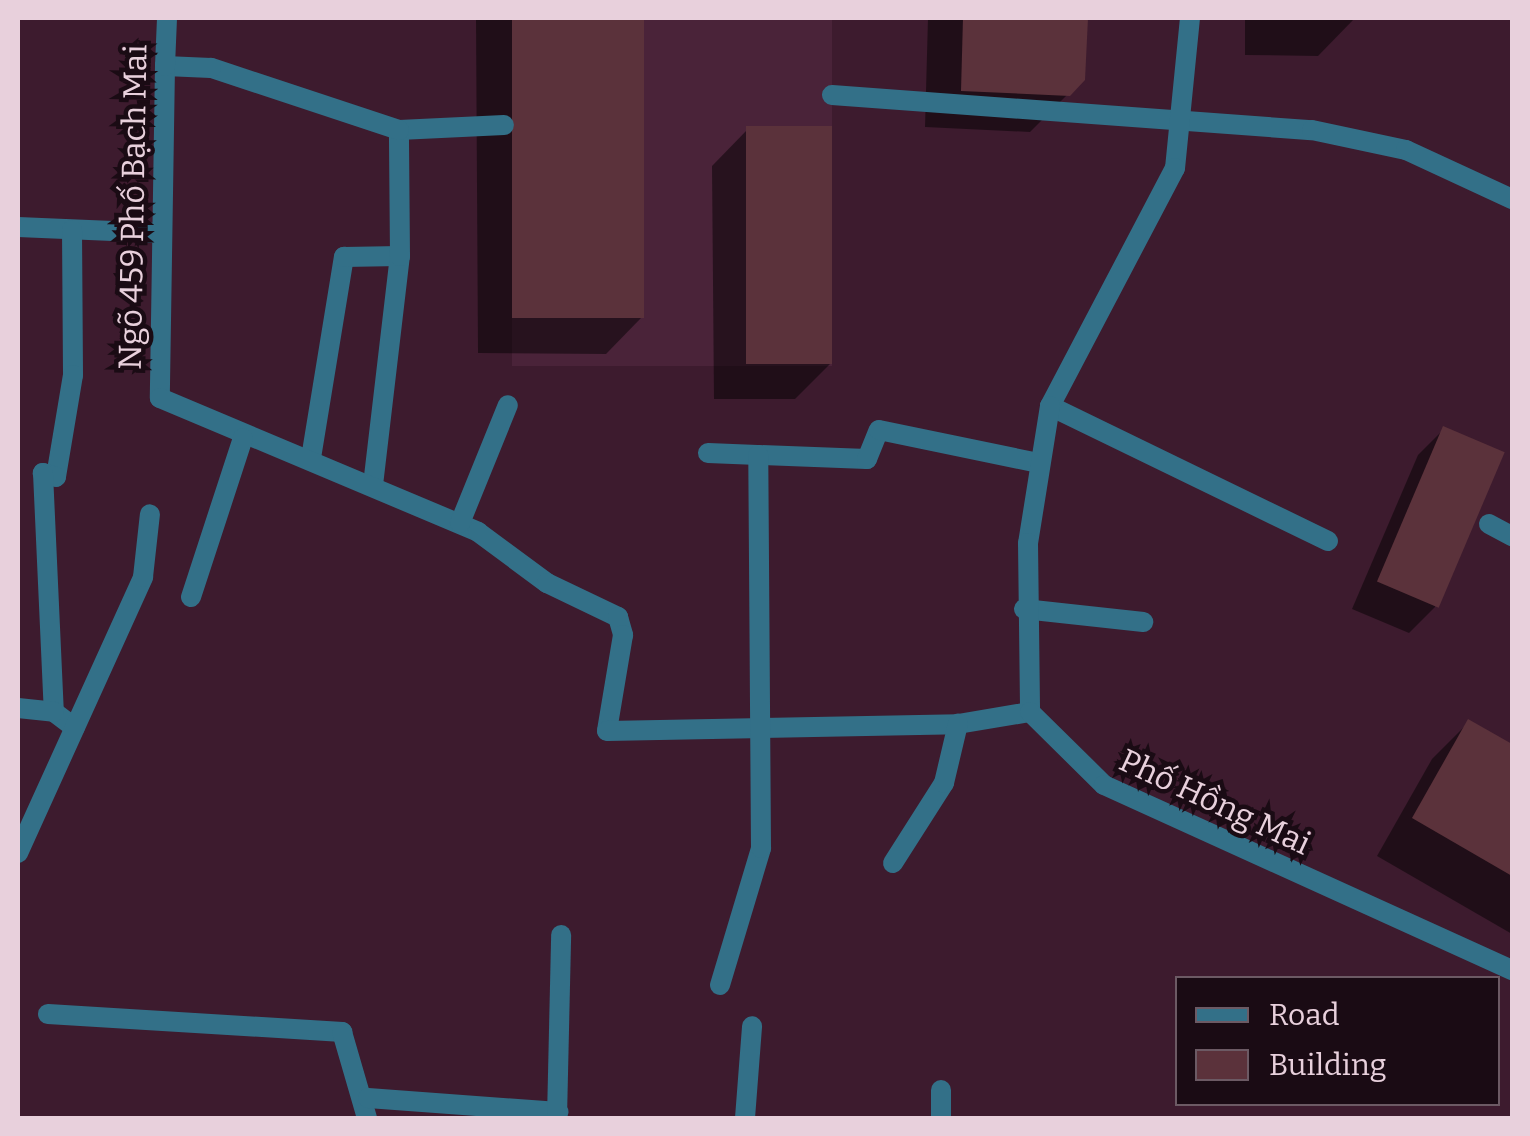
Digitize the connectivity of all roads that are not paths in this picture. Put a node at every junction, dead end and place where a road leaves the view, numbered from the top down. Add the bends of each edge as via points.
1 (167, 18) edge
2 (1190, 18) edge
3 (165, 66) junction
4 (832, 95) dead end
5 (504, 125) dead end
6 (1177, 125) junction
7 (399, 130) junction
8 (1512, 199) edge
9 (18, 227) edge
10 (72, 230) junction
11 (160, 233) junction
12 (400, 256) junction
13 (508, 406) dead end
14 (1050, 406) junction
15 (243, 438) junction
16 (708, 454) dead end
17 (758, 455) junction
18 (311, 458) junction
19 (1039, 462) junction
20 (373, 485) junction
21 (150, 514) dead end
22 (460, 524) junction
23 (1489, 524) dead end
24 (1512, 536) edge
25 (1328, 541) dead end
26 (191, 598) dead end
27 (1024, 609) junction
28 (1143, 622) dead end
29 (18, 708) edge
30 (54, 712) junction
31 (1030, 712) junction
32 (958, 724) junction
33 (74, 728) junction
34 (761, 731) junction
35 (25, 816) edge
36 (18, 854) edge
37 (893, 862) dead end
38 (561, 935) dead end
39 (1512, 970) edge
40 (720, 985) dead end
41 (48, 1014) dead end
42 (752, 1026) dead end
43 (941, 1090) dead end
44 (367, 1108) edge
45 (558, 1116) edge
46 (745, 1118) edge
47 (941, 1118) edge

1 - 3 street, Ngõ 459 Phố Bạch Mai
2 - 6 street
3 - 7 street via 211,68
3 - 11 street, Ngõ 459 Phố Bạch Mai
4 - 6 street
5 - 7 street
6 - 8 street via 1368,139
6 - 14 street via 1176,168 1158,210
7 - 12 street
9 - 10 street
10 - 11 street
10 - 30 street via 73,375 56,477 43,473
11 - 15 street, Ngõ 459 Phố Bạch Mai via 160,398
12 - 18 street via 344,257
12 - 20 street
13 - 22 street
14 - 19 street
14 - 25 street
15 - 18 street
15 - 26 street
16 - 17 street
17 - 19 street via 867,459 879,430
17 - 34 street
18 - 20 street
19 - 27 street
20 - 22 street
21 - 33 street via 143,576
22 - 34 street via 618,617 623,635 606,730
23 - 24 street
27 - 28 street
27 - 31 street
29 - 30 street
30 - 33 street
31 - 32 street
31 - 39 street, Phố Hồng Mai via 1104,785
32 - 34 street
32 - 37 street via 944,783
33 - 35 street
34 - 40 street via 761,848
35 - 36 street
38 - 45 street
41 - 44 street via 342,1032
42 - 46 street
43 - 47 street
44 - 45 street

